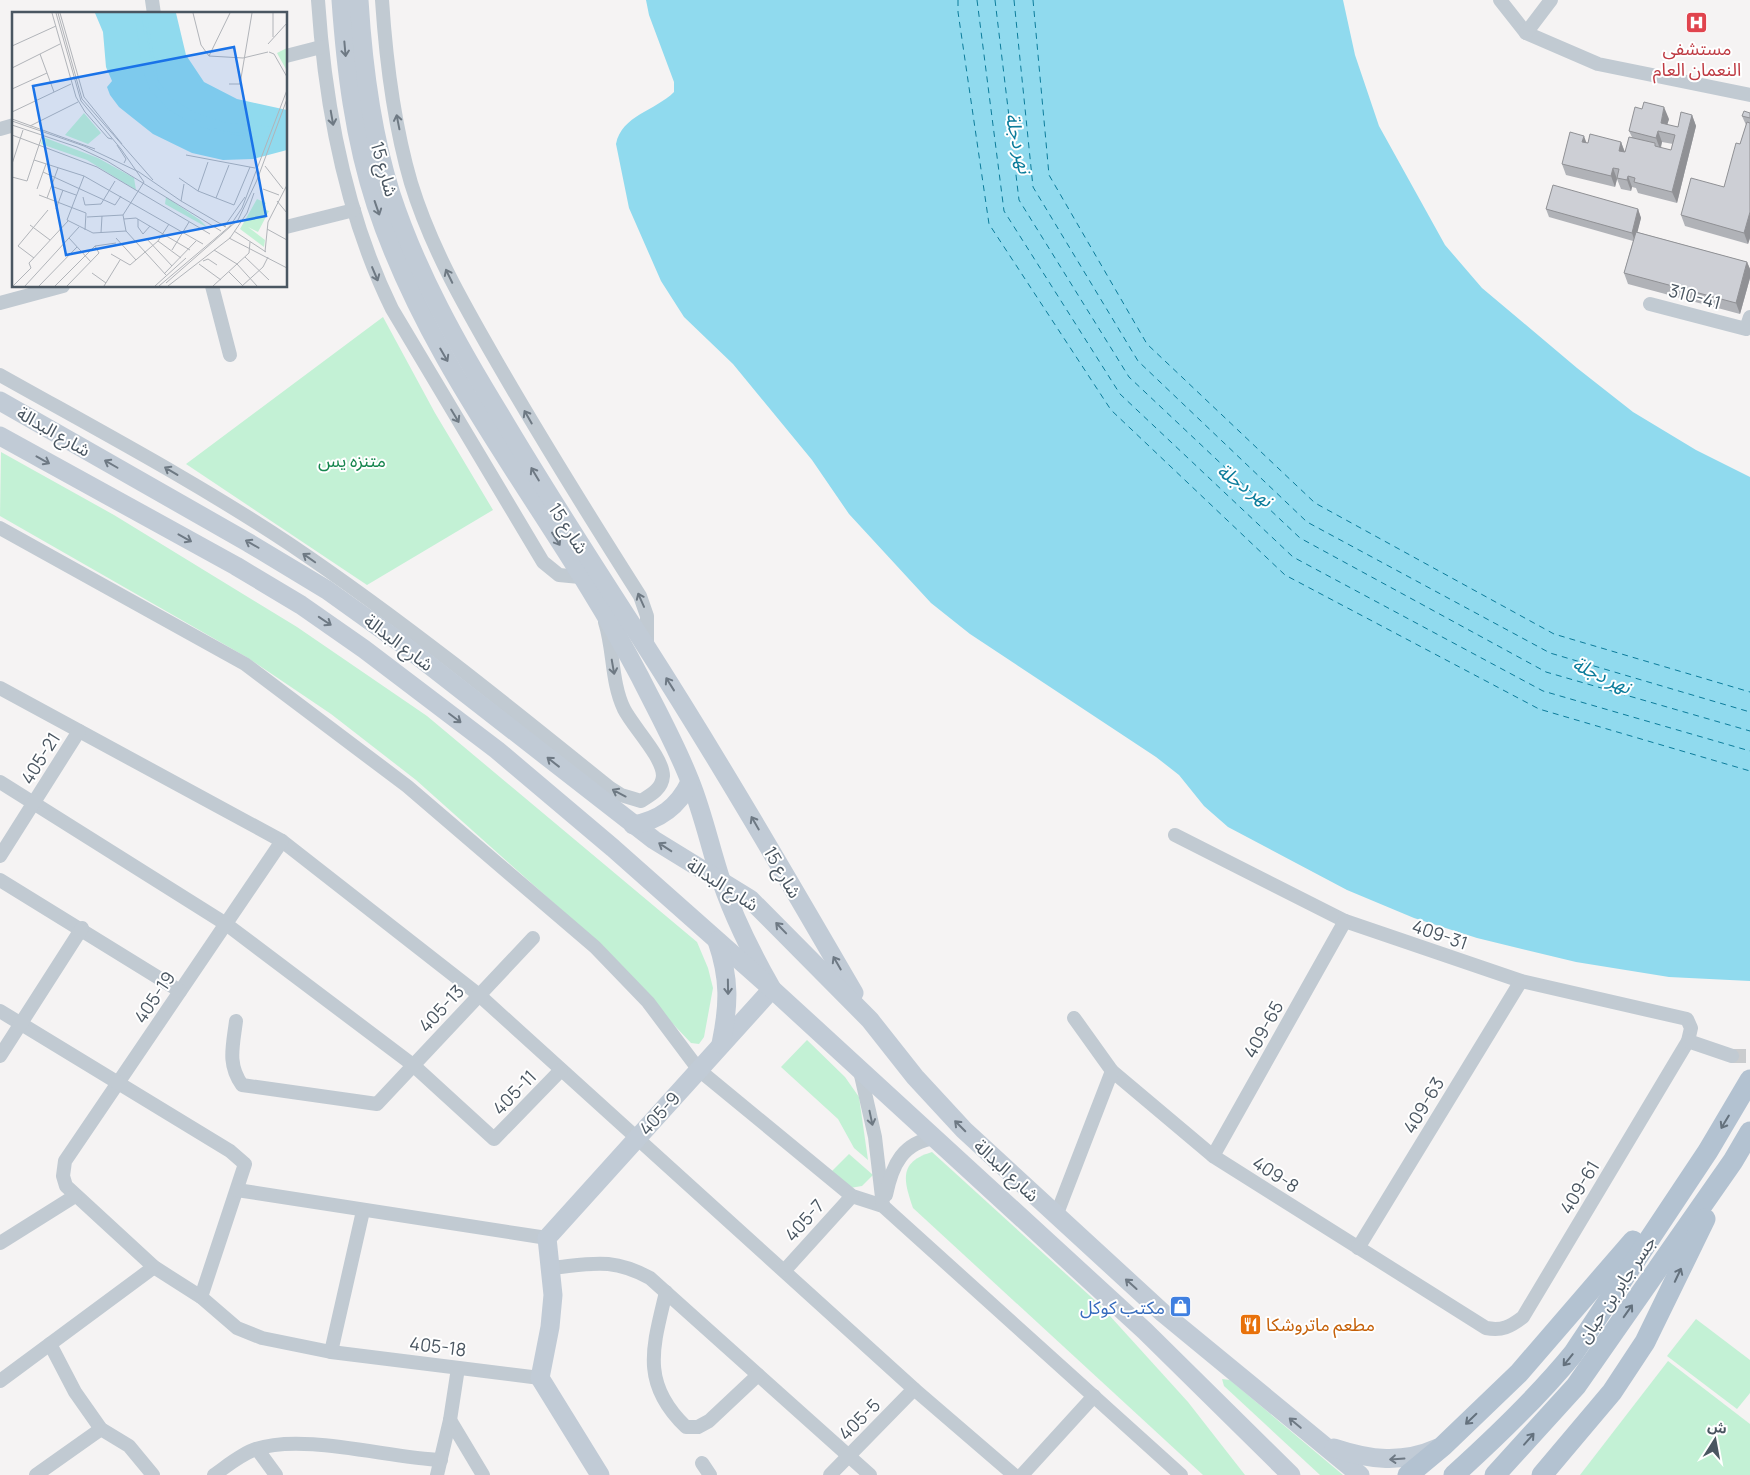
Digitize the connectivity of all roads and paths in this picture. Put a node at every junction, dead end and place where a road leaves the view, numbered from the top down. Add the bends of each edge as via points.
1 (318, 0) edge
2 (342, 0) edge
3 (359, 0) edge
4 (382, 0) edge
5 (1500, 0) edge
6 (1551, 0) edge
7 (1526, 33) junction
8 (321, 47) junction
9 (288, 55) edge
10 (1750, 95) edge
11 (354, 210) junction
12 (288, 226) edge
13 (56, 288) edge
14 (213, 288) edge
15 (0, 303) edge
16 (1650, 304) dead end
17 (1750, 317) edge
18 (230, 355) dead end
19 (0, 375) edge
20 (0, 400) edge
21 (0, 436) edge
22 (546, 508) junction
23 (0, 528) edge
24 (609, 548) junction
25 (586, 569) junction
26 (599, 602) junction
27 (646, 648) junction
28 (630, 658) junction
29 (0, 688) edge
30 (79, 731) junction
31 (0, 782) edge
32 (690, 782) junction
33 (34, 803) junction
34 (633, 825) junction
35 (1175, 835) dead end
36 (282, 841) junction
37 (0, 856) edge
38 (0, 880) edge
39 (721, 881) junction
40 (1345, 921) junction
41 (226, 924) junction
42 (82, 928) junction
43 (533, 938) dead end
44 (717, 940) junction
45 (1521, 981) junction
46 (772, 989) junction
47 (180, 991) junction
48 (479, 995) junction
49 (0, 1010) edge
50 (1074, 1018) dead end
51 (870, 1020) junction
52 (236, 1022) dead end
53 (22, 1023) junction
54 (1688, 1041) junction
55 (721, 1045) junction
56 (0, 1056) edge
57 (1732, 1056) tunnel mouth
58 (413, 1065) junction
59 (561, 1070) junction
60 (699, 1070) junction
61 (860, 1071) junction
62 (1112, 1071) junction
63 (1750, 1080) edge
64 (119, 1081) junction
65 (1750, 1132) edge
66 (637, 1138) junction
67 (936, 1138) junction
68 (1708, 1151) junction
69 (1213, 1156) junction
70 (1733, 1161) junction
71 (63, 1176) joint
72 (238, 1190) junction
73 (75, 1196) junction
74 (852, 1196) junction
75 (883, 1206) junction
76 (362, 1211) junction
77 (1056, 1216) junction
78 (547, 1238) junction
79 (0, 1243) edge
80 (1358, 1248) junction
81 (154, 1267) junction
82 (550, 1268) junction
83 (785, 1270) junction
84 (666, 1292) junction
85 (201, 1298) junction
86 (1486, 1328) joint
87 (50, 1344) junction
88 (331, 1352) junction
89 (458, 1368) junction
90 (758, 1375) junction
91 (540, 1378) junction
92 (0, 1381) edge
93 (914, 1389) junction
94 (1094, 1396) junction
95 (450, 1420) junction
96 (101, 1429) junction
97 (1318, 1442) junction
98 (1443, 1446) junction
99 (257, 1449) junction
100 (848, 1457) junction
101 (441, 1460) junction
102 (702, 1463) dead end
103 (1285, 1471) edge
104 (36, 1475) edge
105 (153, 1475) edge
106 (214, 1475) edge
107 (276, 1475) edge
108 (437, 1475) edge
109 (483, 1475) edge
110 (600, 1475) edge
111 (710, 1475) edge
112 (830, 1475) edge
113 (870, 1475) edge
114 (1014, 1475) edge
115 (1022, 1475) edge
116 (1181, 1475) edge
117 (1360, 1475) edge
118 (1408, 1475) edge
119 (1454, 1475) edge
120 (1496, 1475) edge
121 (1542, 1475) edge

1 - 8 street
2 -> 22 main road, شارع 15 via 348,84 355,124 387,237 432,335
22 -> 3 main road, شارع 15 via 466,359 402,225 383,165 369,104
24 -> 4 street via 545,446 457,292 431,238 411,181 403,144 389,71
5 - 7 street
6 - 7 street
7 - 10 street via 1598,64
8 - 9 street
8 -> 11 street via 334,129
11 - 12 street
11 -> 25 street via 370,261 392,309 516,520 547,567 566,577
13 - 15 street
14 - 18 street
16 - 17 street, 310-41 via 1746,329
26 -> 19 street via 624,708 662,769 662,782 657,790 641,800 621,795 610,788 380,607 290,544 165,467
34 -> 20 main road, شارع البدالة via 401,643 327,590 250,542
21 -> 44 main road, شارع البدالة via 261,580 333,627 497,750
22 - 25 main road, شارع 15
23 - 60 street via 245,664 407,786 595,947 648,1002
24 - 25 street
27 -> 24 street via 648,627 644,606
25 - 26 main road, شارع 15
25 - 27 main road, شارع 15
26 - 28 main road, شارع 15
27 - 28 main road
51 -> 27 main road, شارع 15 via 724,772
28 - 32 main road, شارع 15
29 - 30 street
30 - 33 street, 405-21
30 - 36 street
31 - 33 street
32 - 34 main road via 668,812 652,821
32 - 39 main road, شارع 15
33 - 37 street, 405-21
33 - 41 street
39 -> 34 main road, شارع البدالة
35 - 40 street, 409-31
36 - 41 street, 405-19
36 - 48 street
38 - 42 street
39 - 46 main road, شارع 15 via 744,936
51 -> 39 main road, شارع البدالة via 763,910
40 - 45 street, 409-31
40 - 69 street, 409-65
41 - 47 street, 405-19
41 - 58 street
42 - 47 street
42 - 53 street
43 - 48 street, 405-13
44 - 46 main road, شارع البدالة
44 -> 55 main road via 728,986
45 - 54 street, 409-31 via 1687,1019 1691,1028
45 - 80 street, 409-63
46 - 55 main road, 405-9
46 - 61 main road, شارع البدالة
47 - 64 street, 405-19
48 - 58 street, 405-13
48 - 59 street
49 - 53 street
50 - 62 street, 409-8
77 -> 51 main road, شارع البدالة via 939,1104
52 - 58 street, 405-13 via 233,1073 242,1085 376,1104
53 - 56 street
53 - 64 street
54 - 57 street
54 - 86 street, 409-61 via 1522,1317 1510,1327
55 - 60 main road, 405-9
58 - 59 street, 405-11 via 494,1139
59 - 66 street
60 - 66 main road, 405-9
60 - 74 street
61 - 67 main road, شارع البدالة
61 -> 75 street via 874,1136
62 - 69 street, 409-8
62 - 77 street
63 -> 68 main road, جسر جابر بن حيان
64 - 71 street, 405-19 via 65,1161
64 - 72 street via 246,1164
65 - 70 main road, جسر جابر بن حيان
66 - 78 main road, 405-9
66 - 83 street
67 - 75 street via 921,1140 900,1158 889,1180
67 - 103 main road, شارع البدالة via 1145,1331
68 -> 98 main road via 1519,1374
68 -> 119 main road, جسر جابر بن حيان via 1573,1354
69 - 80 street, 409-8
120 -> 70 main road, جسر جابر بن حيان via 1581,1379
121 -> 70 main road via 1612,1392 1644,1342
71 - 73 street, 405-18 via 66,1186
72 - 76 street
72 - 85 street
73 - 79 street
73 - 81 street, 405-18
74 - 75 street
74 - 83 street, 405-7
75 - 94 street
76 - 78 street
76 - 88 street
97 -> 77 main road, شارع البدالة via 1163,1313
78 - 82 main road
80 - 86 street, 409-8
81 - 85 street, 405-18
81 - 87 street
82 - 84 street via 606,1263 629,1267 650,1278
82 - 91 main road via 554,1296
83 - 93 street
84 - 90 street
84 - 90 street via 653,1364 658,1390 673,1415 686,1427 698,1427 709,1421
85 - 88 street, 405-18 via 237,1328 262,1338
87 - 92 street
87 - 96 street via 75,1392
88 - 89 street, 405-18
89 - 91 street, 405-18
89 - 95 street
90 - 100 street
91 - 110 main road
93 - 100 street, 405-5
93 - 114 street
94 - 115 street
94 - 116 street
95 - 101 street
95 - 109 street
96 - 104 street
96 - 105 street via 129,1446
98 -> 97 main road via 1402,1459 1381,1460 1360,1457
97 - 117 main road, شارع البدالة
98 - 118 main road
99 - 101 street via 279,1444 304,1444
99 - 106 street
99 - 107 street
100 - 112 street, 405-5
100 - 113 street
101 - 108 street
102 - 111 street

